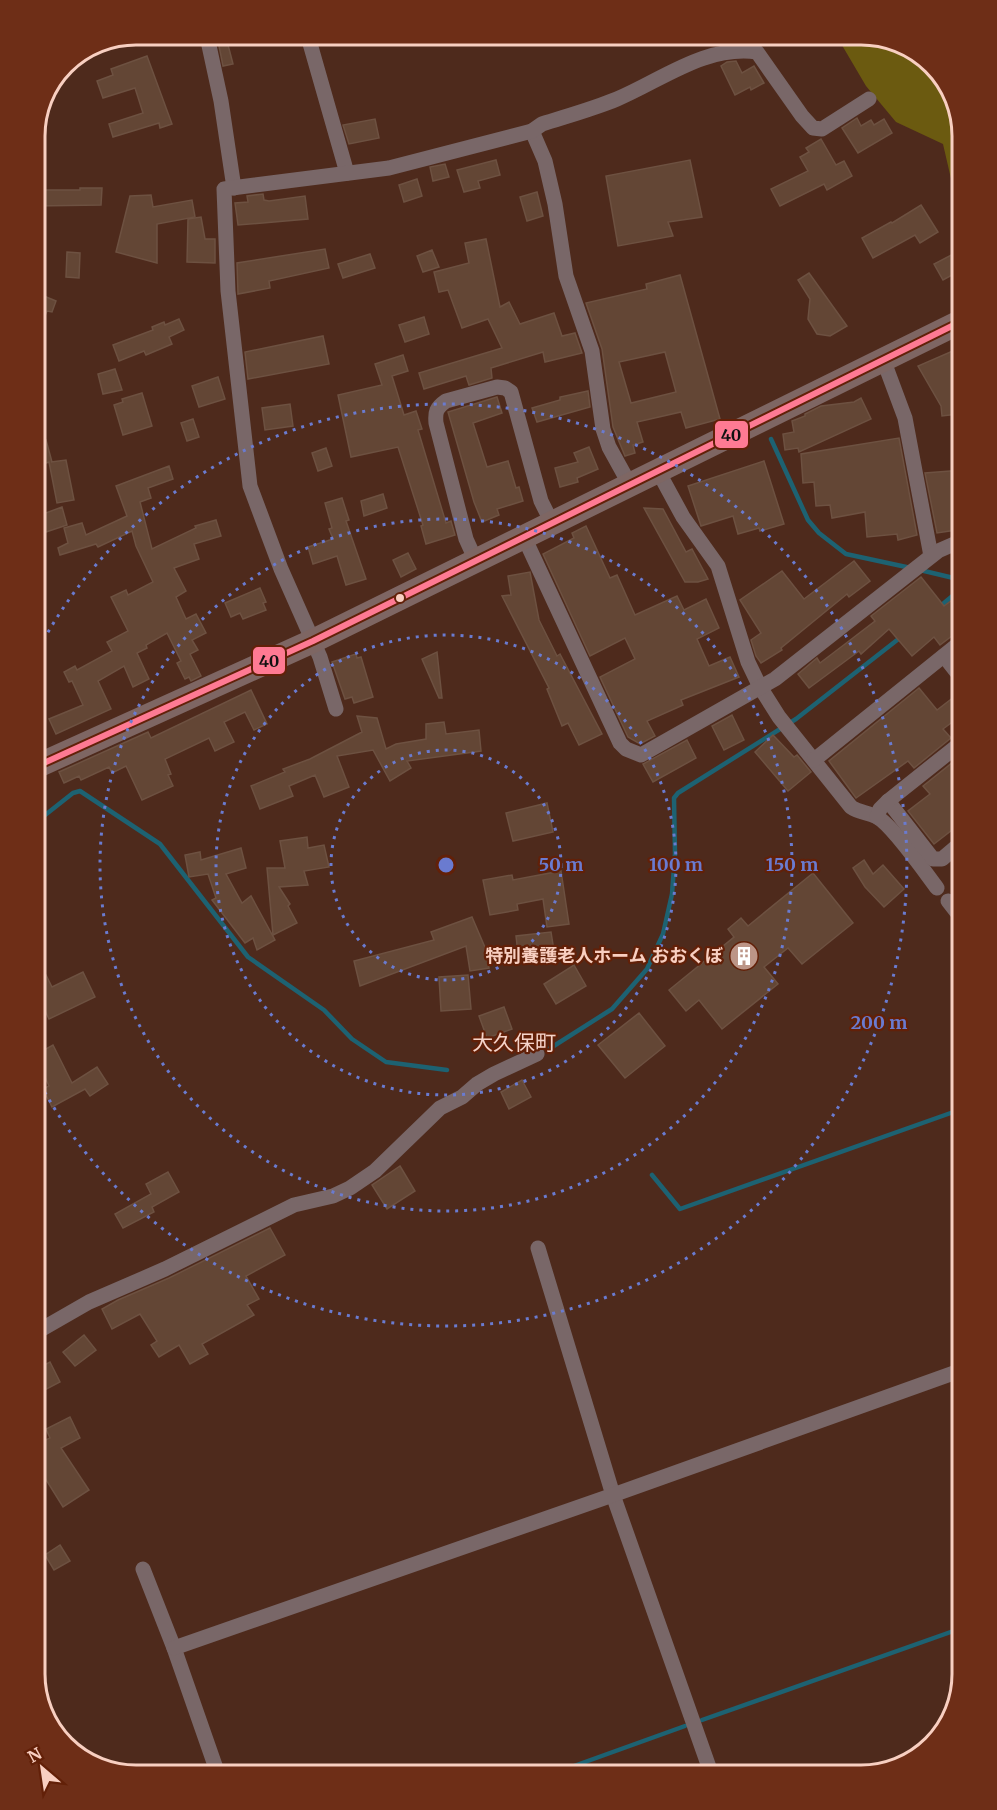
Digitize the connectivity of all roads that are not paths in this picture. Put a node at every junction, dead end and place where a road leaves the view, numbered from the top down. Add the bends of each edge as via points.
1 (209, 45) edge
2 (310, 45) edge
3 (869, 99) dead end
4 (532, 131) junction
5 (346, 173) junction
6 (234, 188) junction
7 (952, 326) edge
8 (883, 359) junction
9 (658, 471) junction
10 (630, 485) junction
11 (552, 523) junction
12 (524, 537) junction
13 (952, 545) edge
14 (931, 556) junction
15 (476, 561) junction
16 (313, 641) junction
17 (952, 650) edge
18 (944, 656) junction
19 (952, 666) edge
20 (760, 687) junction
21 (336, 709) dead end
22 (952, 751) edge
23 (814, 760) junction
24 (45, 762) edge
25 (888, 801) junction
26 (877, 817) junction
27 (952, 851) edge
28 (937, 888) dead end
29 (948, 900) dead end
30 (952, 905) edge
31 (537, 1054) dead end
32 (538, 1248) dead end
33 (45, 1324) edge
34 (952, 1374) edge
35 (613, 1495) junction
36 (143, 1569) dead end
37 (174, 1648) junction
38 (215, 1765) edge
39 (708, 1765) edge

1 - 6 street
2 - 5 street
3 - 4 street via 822,129 813,128 762,58 749,51 689,62 617,99 542,124
4 - 5 street via 389,168
4 - 10 street via 545,161 566,276 592,351 603,429
5 - 6 street
6 - 16 street via 224,189 228,291 250,486
7 - 8 main road
8 - 9 main road
8 - 14 street via 905,418
9 - 10 main road
9 - 20 street via 683,517 718,566 748,662
10 - 11 main road
11 - 12 main road
11 - 15 street via 541,501 511,392 497,387 446,401 435,412 436,423 466,539
12 - 15 main road
12 - 20 street via 626,749 641,755
13 - 14 street
14 - 20 street
15 - 16 main road
16 - 21 street
16 - 24 main road
17 - 18 street
18 - 19 street
18 - 23 street
20 - 23 street
22 - 25 street
23 - 26 street via 851,807
25 - 26 street
25 - 27 street via 933,859 942,859
26 - 28 street
29 - 30 street
31 - 33 street via 494,1074 440,1108 382,1164 350,1188 294,1205
32 - 35 street
34 - 35 street
35 - 37 street
35 - 39 street
36 - 37 street
37 - 38 street

